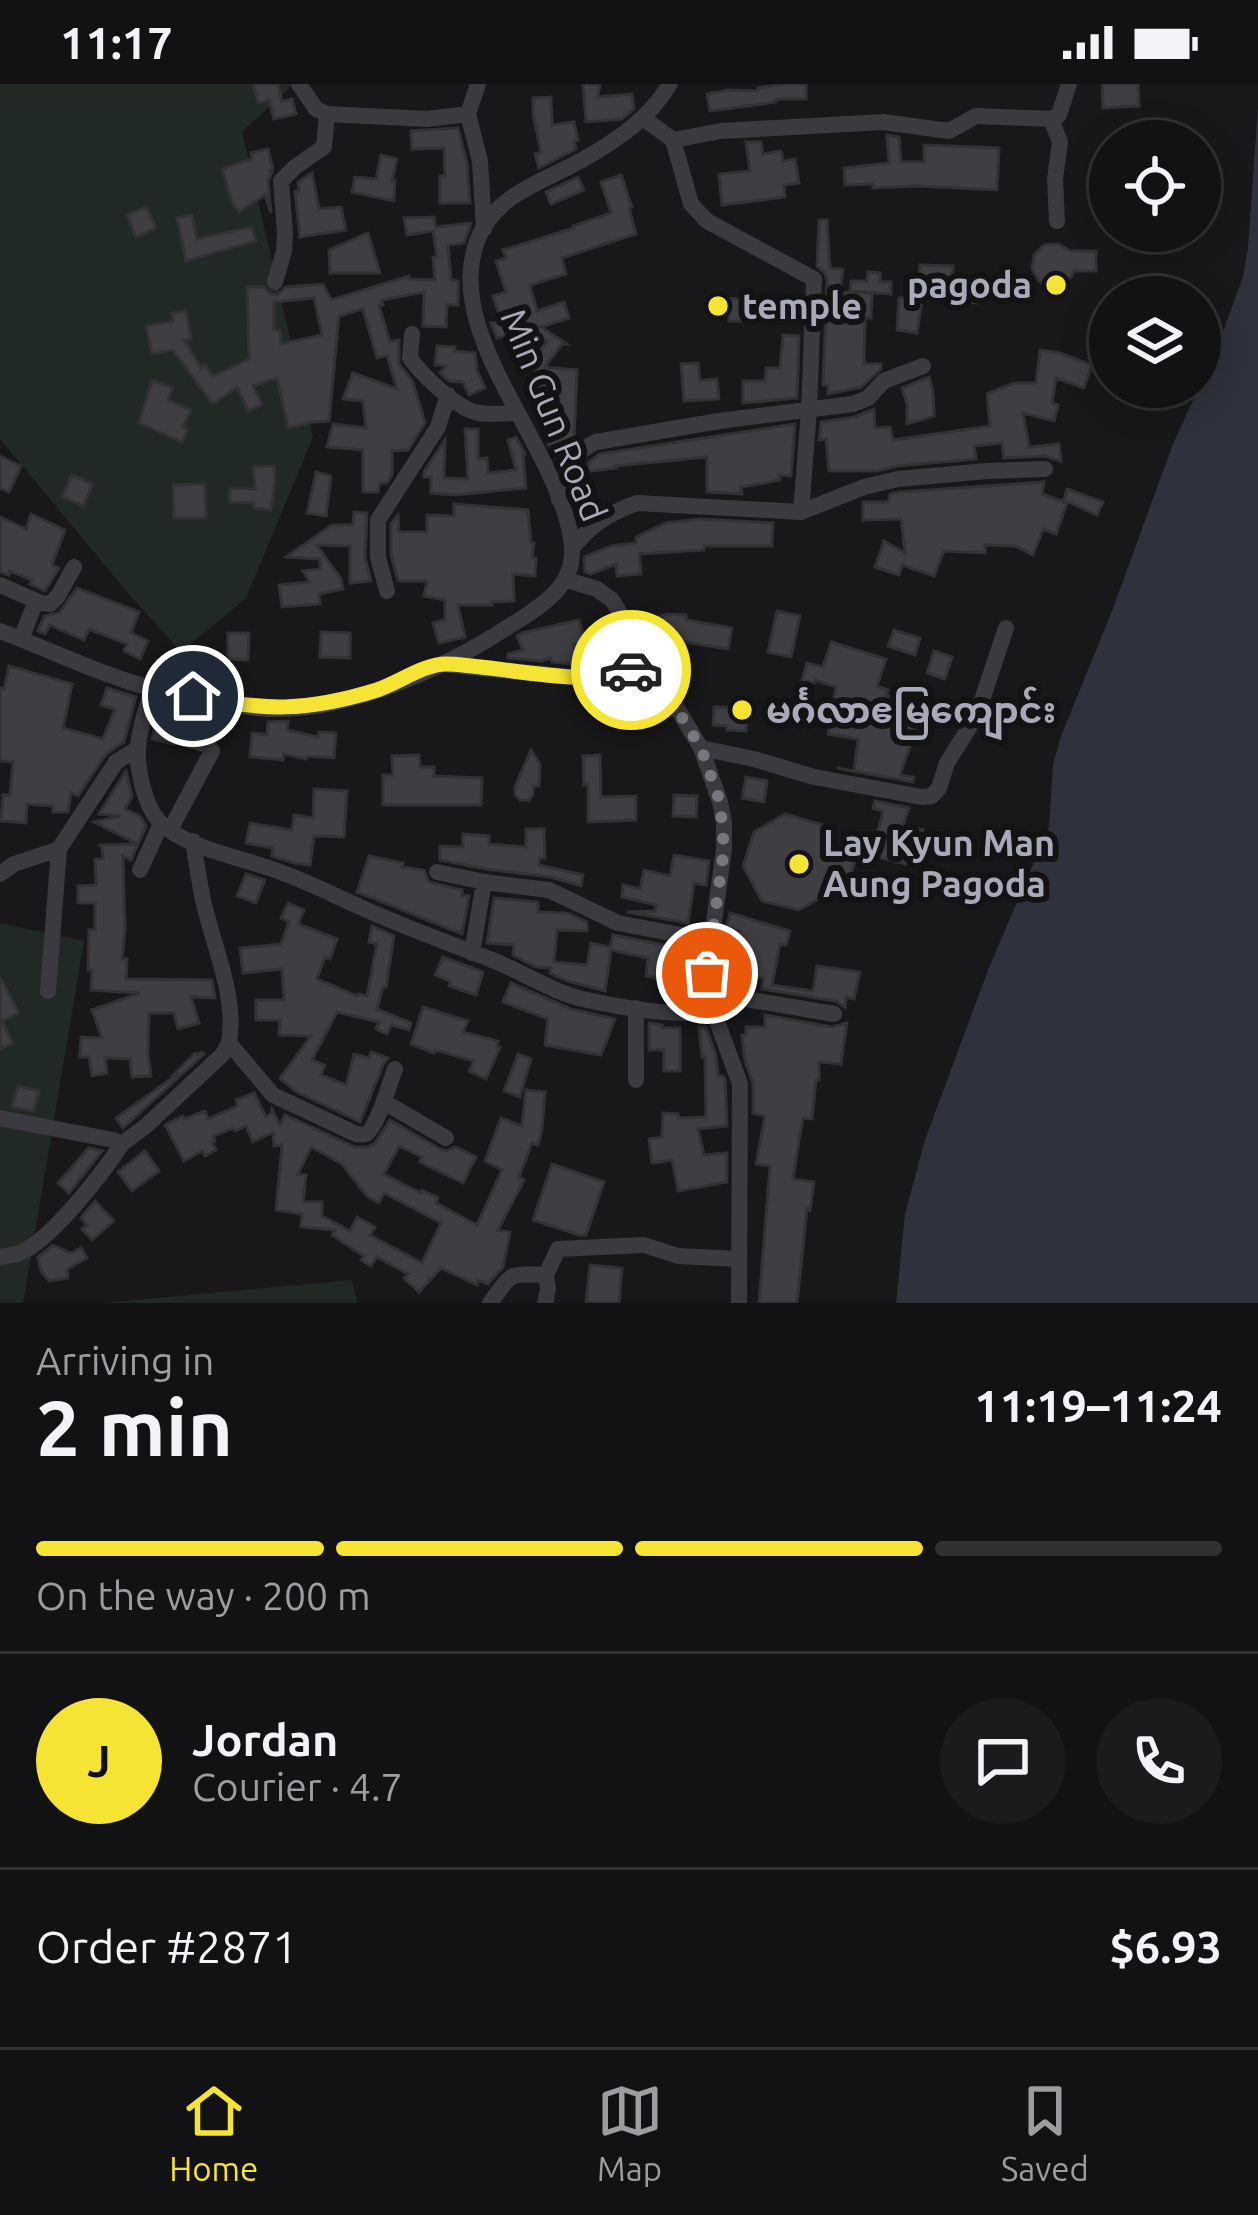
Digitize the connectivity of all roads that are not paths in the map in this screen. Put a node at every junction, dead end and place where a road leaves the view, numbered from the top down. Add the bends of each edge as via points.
1 (299, 84) edge
2 (478, 84) edge
3 (670, 84) edge
4 (1070, 84) edge
5 (327, 114) junction
6 (468, 114) junction
7 (643, 118) junction
8 (1051, 119) junction
9 (673, 140) junction
10 (1057, 220) dead end
11 (484, 229) junction
12 (275, 282) dead end
13 (412, 334) dead end
14 (923, 366) dead end
15 (448, 395) junction
16 (809, 410) junction
17 (518, 412) junction
18 (1045, 469) dead end
19 (560, 500) junction
20 (801, 512) junction
21 (572, 548) junction
22 (74, 567) dead end
23 (567, 580) junction
24 (0, 584) edge
25 (386, 591) dead end
26 (36, 601) junction
27 (1006, 628) dead end
28 (0, 631) edge
29 (21, 639) junction
30 (646, 660) junction
31 (441, 663) junction
32 (152, 688) junction
33 (186, 739) dead end
34 (701, 748) junction
35 (137, 749) junction
36 (166, 827) junction
37 (193, 842) junction
38 (59, 849) junction
39 (140, 870) dead end
40 (437, 872) dead end
41 (0, 874) edge
42 (484, 882) junction
43 (712, 941) junction
44 (472, 952) junction
45 (48, 991) dead end
46 (713, 1006) junction
47 (636, 1007) junction
48 (834, 1014) dead end
49 (229, 1043) junction
50 (395, 1069) dead end
51 (636, 1080) dead end
52 (384, 1102) junction
53 (0, 1118) edge
54 (446, 1138) dead end
55 (122, 1144) junction
56 (0, 1257) edge
57 (739, 1259) junction
58 (546, 1275) junction
59 (490, 1303) edge
60 (545, 1303) edge
61 (739, 1303) edge

1 - 5 street
2 - 6 street
3 - 7 street
4 - 8 street
5 - 6 street
5 - 12 street via 324,147 281,181 284,251
6 - 11 street, Min Gun Road
7 - 9 street
7 - 11 street via 510,197
8 - 9 street via 976,116 949,131 883,122
8 - 10 street via 1060,142
9 - 16 street via 691,204 707,220 814,279
11 - 17 street, Min Gun Road via 472,297 487,353
13 - 15 street via 410,358
14 - 16 street via 853,404
15 - 17 street via 470,412
15 - 25 street via 438,427 378,520
16 - 19 street via 596,442 580,448
16 - 20 street
17 - 19 street, Min Gun Road
18 - 20 street via 898,479
19 - 21 street, Min Gun Road
20 - 21 street via 637,503 596,523
21 - 23 street, Min Gun Road
22 - 26 street via 50,604
23 - 30 street via 612,600
23 - 31 street via 520,620
24 - 26 street
26 - 29 street
27 - 34 street via 977,715 932,796
28 - 29 street
29 - 32 street
30 - 31 street via 622,675 570,676
30 - 34 street
31 - 32 street via 343,700 272,709
32 - 35 street
33 - 36 street via 212,751
34 - 43 street via 724,833
35 - 36 street via 154,814
35 - 38 street via 116,762
36 - 37 street
36 - 39 street
37 - 44 street
37 - 49 street via 226,985
38 - 41 street
38 - 45 street
40 - 42 street
42 - 43 street via 549,890 618,923
42 - 44 street
43 - 46 street
44 - 47 street via 559,992
46 - 47 street via 693,1014
46 - 48 street via 740,998
46 - 57 street via 740,1084
47 - 51 street
49 - 52 street via 273,1095 356,1134 370,1131
49 - 55 street
50 - 52 street
52 - 54 street
53 - 55 street
55 - 56 street via 44,1236
57 - 58 street via 644,1245 557,1249
57 - 61 street
58 - 59 street via 504,1280
58 - 60 street

